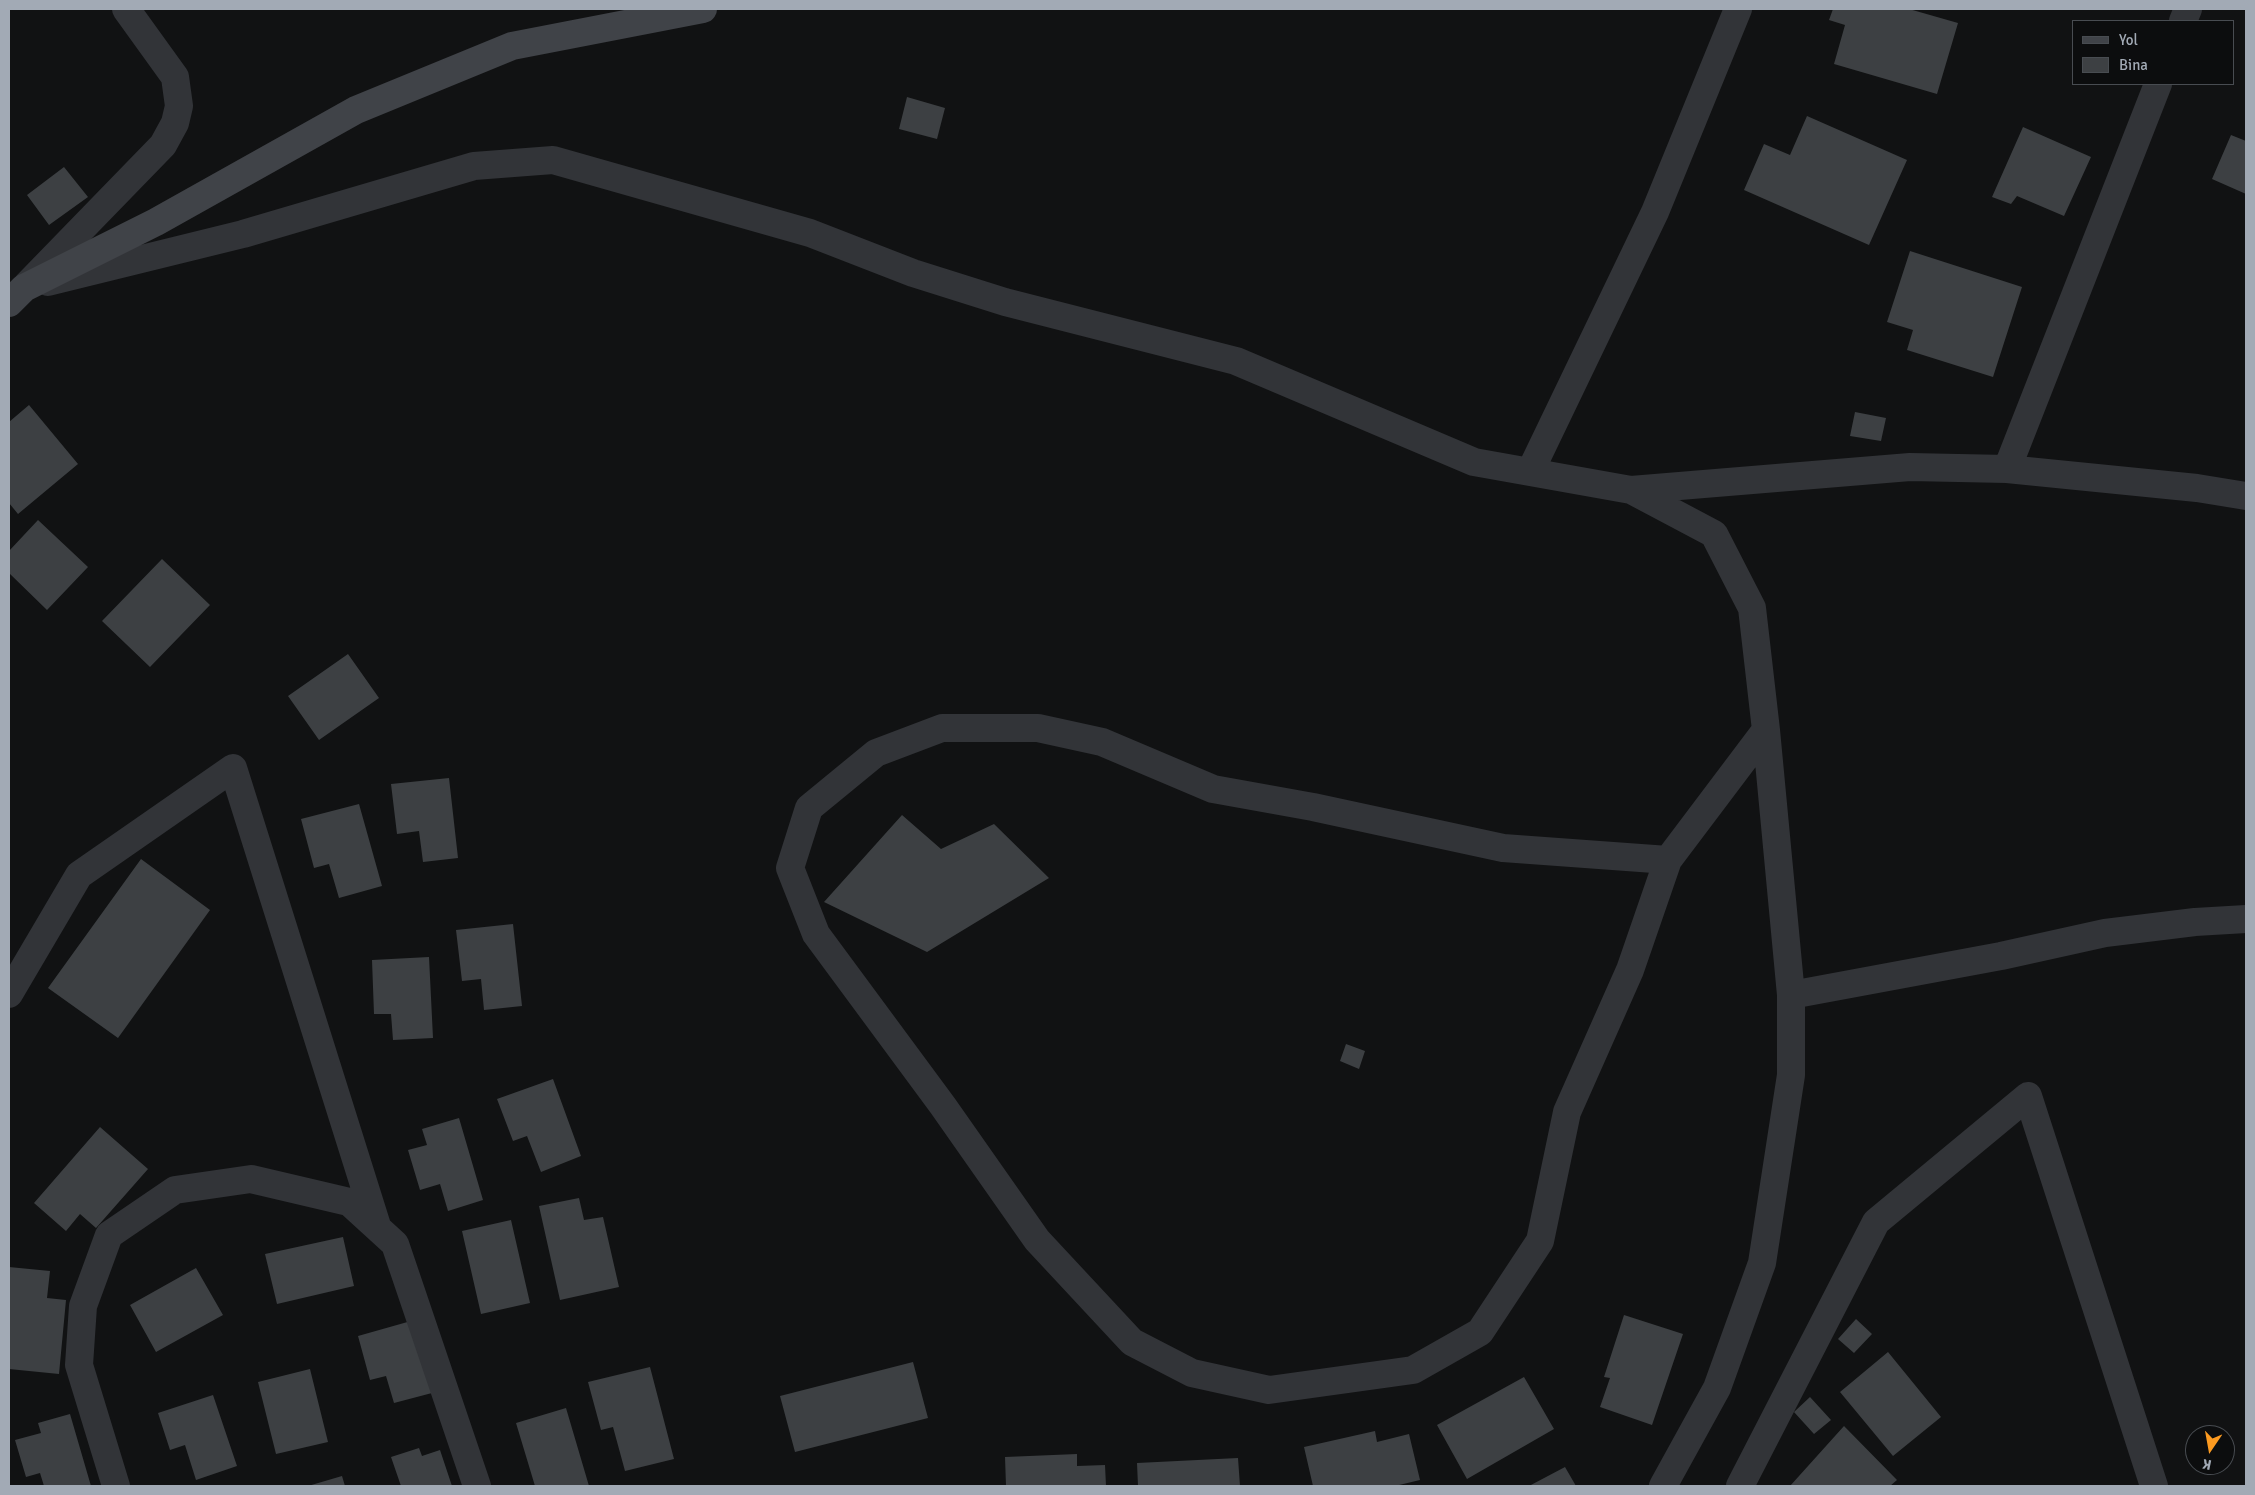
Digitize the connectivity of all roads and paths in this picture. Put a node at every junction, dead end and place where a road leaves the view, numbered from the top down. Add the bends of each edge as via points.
1 (126, 9) edge
2 (703, 9) edge
3 (1738, 9) edge
4 (2158, 85) edge
5 (16, 296) edge
6 (2007, 469) junction
7 (1530, 472) junction
8 (1631, 490) junction
9 (2246, 496) edge
10 (1766, 730) junction
11 (1668, 860) junction
12 (2246, 919) edge
13 (9, 994) edge
14 (1791, 995) junction
15 (378, 1228) junction
16 (116, 1486) edge
17 (477, 1486) edge
18 (1663, 1486) edge
19 (1740, 1486) edge
20 (2154, 1486) edge

1 - 5 street via 175,77 179,106 175,123 163,145
2 - 5 street via 512,46 356,110
3 - 7 street via 1655,212
4 - 6 street
5 - 7 street via 474,166 553,160 810,233 913,273 1005,302 1236,361 1474,462
6 - 8 street via 1910,467
6 - 9 street
7 - 8 street
8 - 10 street via 1714,534 1752,608
10 - 11 street
10 - 14 street
11 - 11 street via 1630,970 1567,1112 1540,1241 1480,1332 1413,1370 1269,1390 1192,1373 1132,1342 1037,1240 816,934 790,868 809,808 876,753 942,728 1038,728 1092,740 1213,789 1503,848
12 - 14 street via 2105,933 2002,956
13 - 15 street via 80,875 233,768
14 - 18 street via 1792,1075 1762,1264 1717,1388
15 - 16 street via 349,1202 251,1179 175,1190 109,1235 82,1306 79,1365
15 - 17 street via 395,1244
19 - 20 street via 1876,1222 2028,1096

